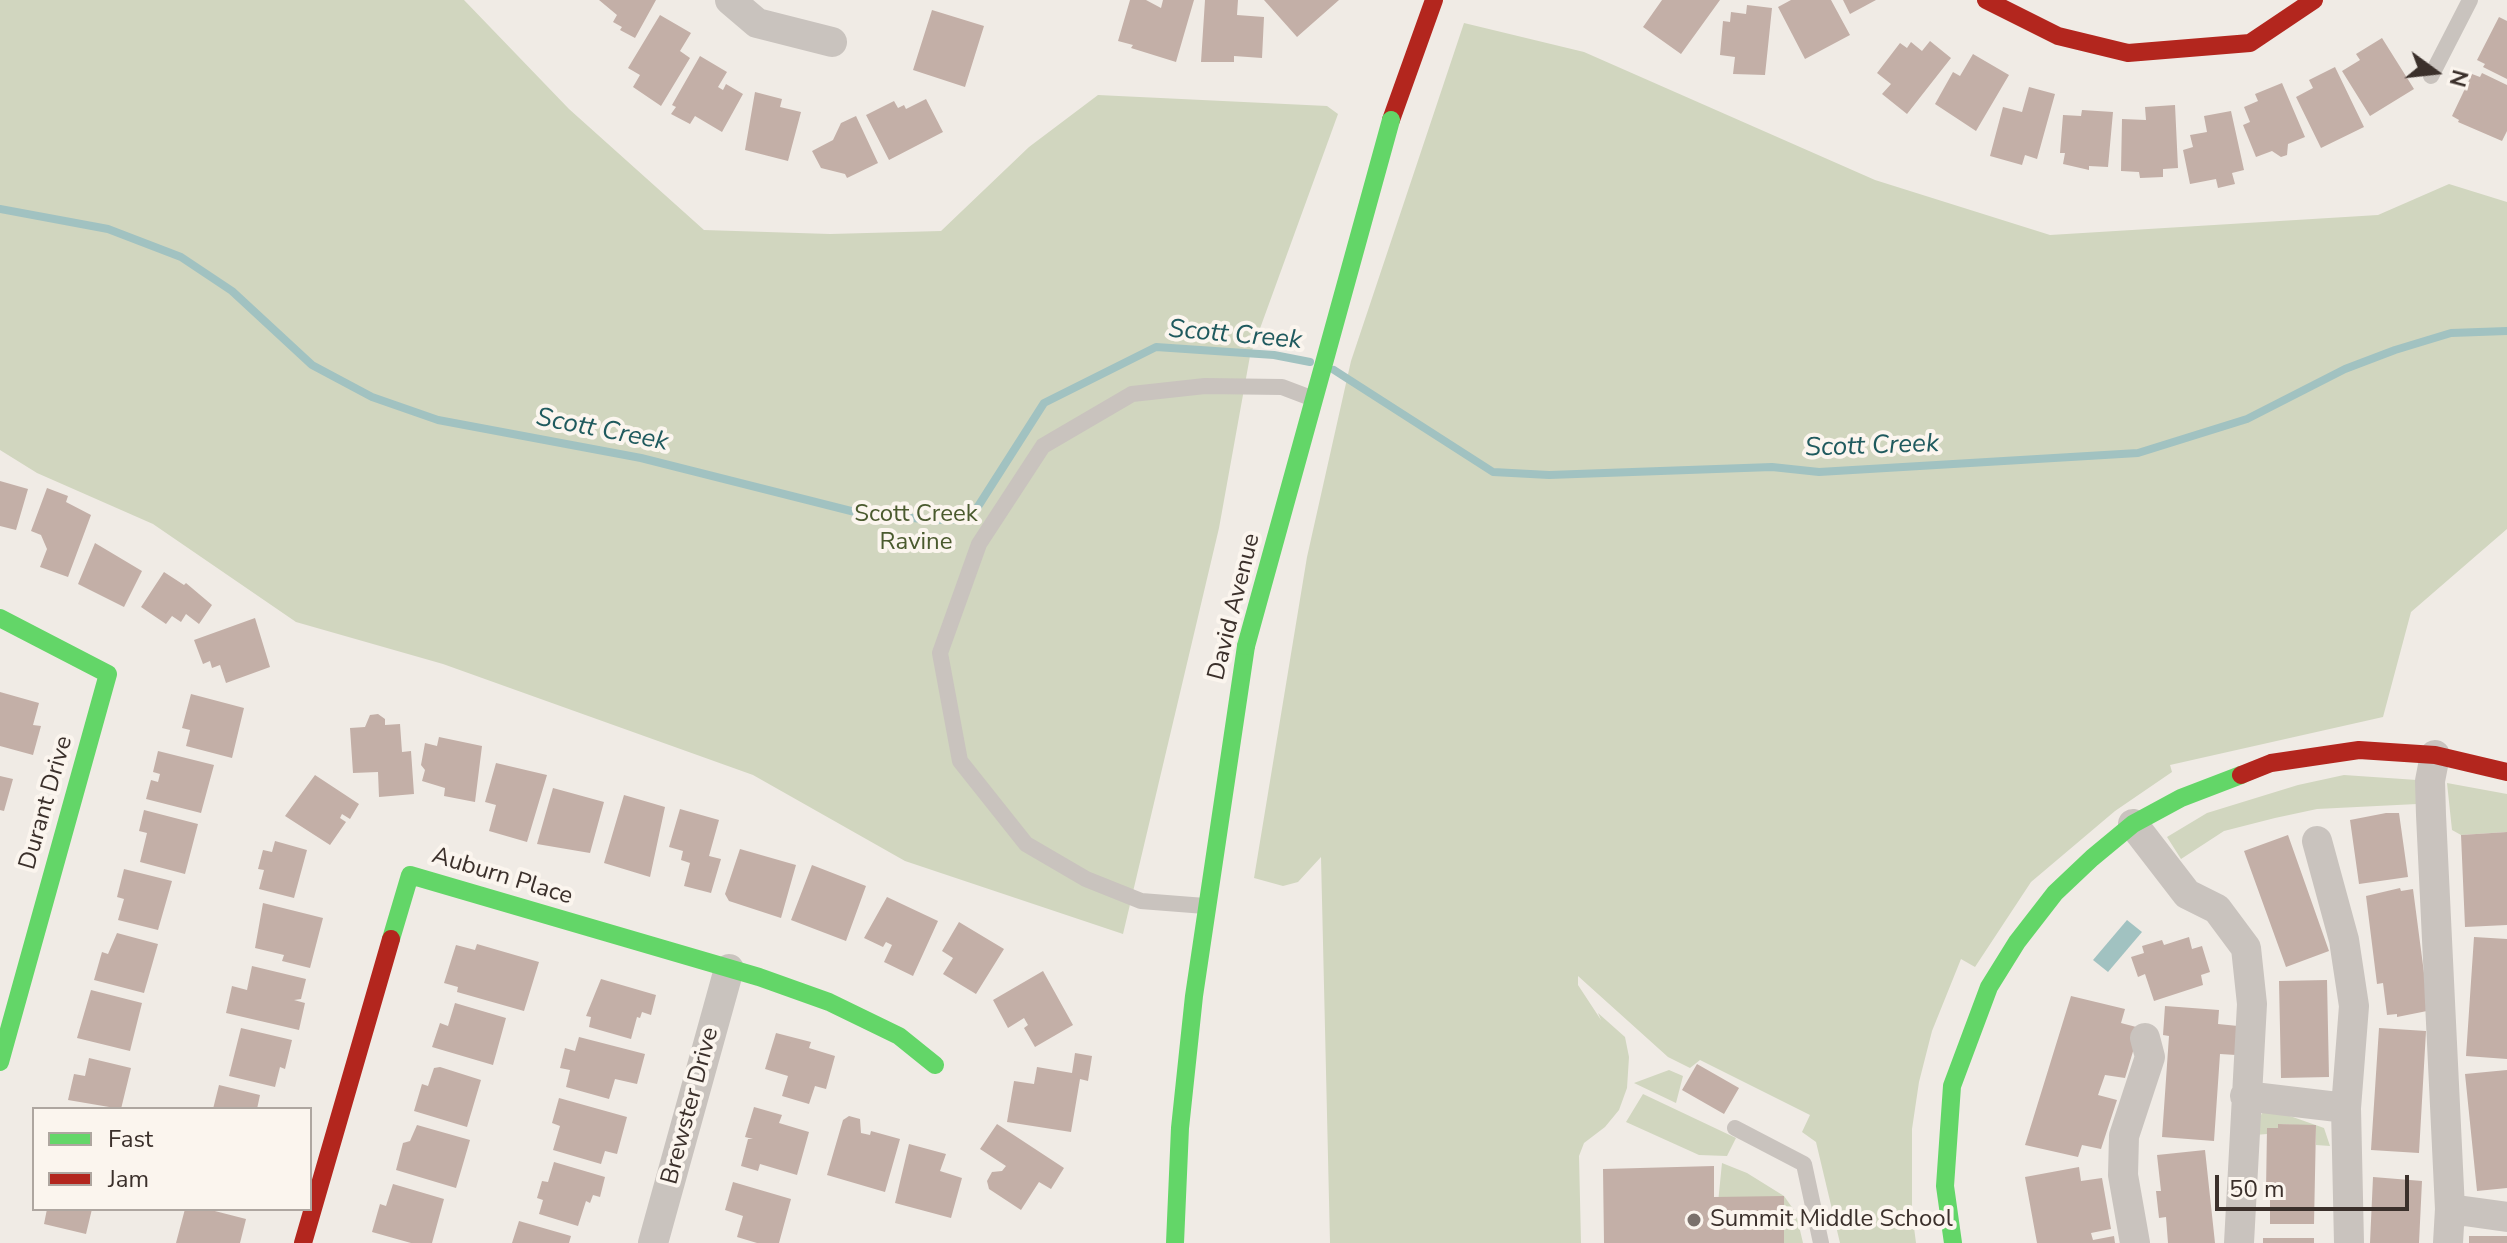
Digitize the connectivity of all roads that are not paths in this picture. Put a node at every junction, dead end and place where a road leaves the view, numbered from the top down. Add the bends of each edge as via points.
1 (730, 0) edge
2 (1434, 0) edge
3 (1986, 0) edge
4 (2314, 0) edge
5 (2470, 0) edge
6 (832, 42) dead end
7 (2431, 76) dead end
8 (1324, 403) dead end
9 (0, 618) edge
10 (2435, 755) junction
11 (2507, 772) edge
12 (2133, 824) junction
13 (2317, 841) dead end
14 (1205, 906) junction
15 (729, 969) junction
16 (2145, 1038) dead end
17 (0, 1062) edge
18 (935, 1065) dead end
19 (2245, 1096) junction
20 (2346, 1108) junction
21 (1735, 1128) dead end
22 (2450, 1209) junction
23 (2507, 1217) edge
24 (303, 1243) edge
25 (653, 1243) edge
26 (1175, 1243) edge
27 (1821, 1243) edge
28 (1953, 1243) edge
29 (2135, 1243) edge
30 (2239, 1243) edge
31 (2349, 1243) edge
32 (2448, 1243) edge

1 - 6 street via 757,23
2 - 14 street, David Avenue, bridge via 1391,120 1246,646
3 - 4 street via 2058,36 2128,53 2250,43
5 - 7 lane
8 - 14 lane via 1282,387 1205,386 1132,394 1043,446 979,544 940,653 960,761 1026,844 1086,879 1141,901
9 - 17 street, Durant Drive via 108,674
10 - 11 street
10 - 12 street via 2359,750 2271,763 2206,787
10 - 22 street via 2431,815
12 - 19 street via 2187,894 2217,909 2246,948 2252,1004
12 - 28 street via 2055,893 1989,987 1952,1086 1945,1186
13 - 20 street via 2344,940 2354,1006
14 - 26 street, David Avenue via 1180,1128
15 - 18 street, Auburn Place via 829,1002 899,1036
15 - 24 street, Auburn Place via 410,875
15 - 25 street, Brewster Drive
16 - 29 street via 2150,1057 2124,1136 2123,1175
19 - 20 street
19 - 30 street
20 - 31 street
21 - 27 lane via 1804,1164
22 - 23 street
22 - 32 street

